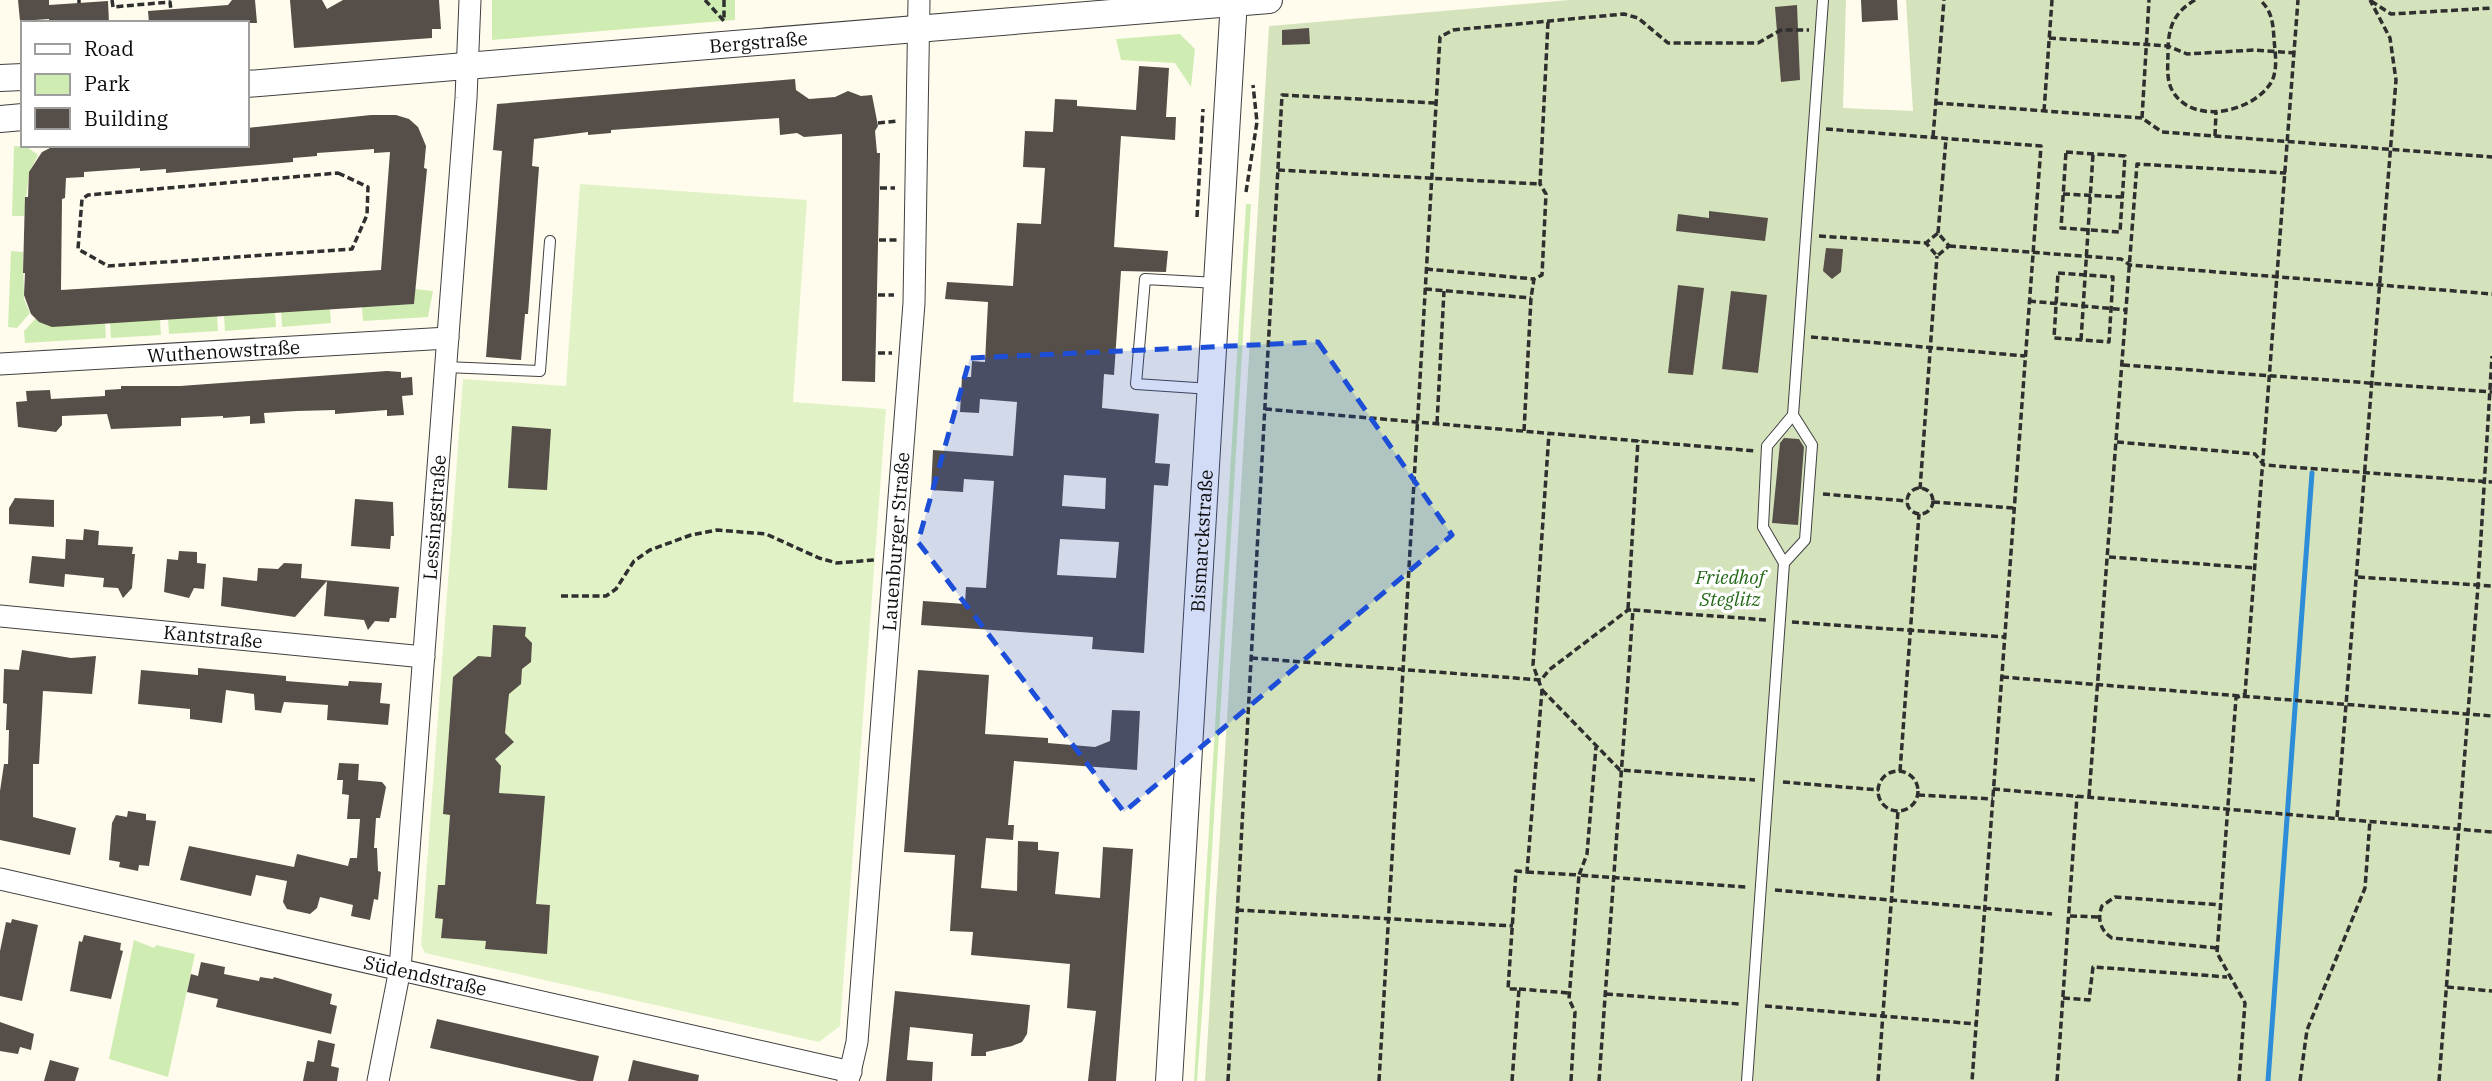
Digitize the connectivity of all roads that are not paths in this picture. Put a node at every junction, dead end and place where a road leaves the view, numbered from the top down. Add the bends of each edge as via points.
1 (470, 0) edge
2 (919, 0) edge
3 (1269, 0) edge
4 (1823, 0) edge
5 (1234, 2) edge
6 (918, 30) junction
7 (468, 66) junction
8 (21, 77) edge
9 (0, 78) edge
10 (248, 84) edge
11 (21, 117) edge
12 (0, 120) edge
13 (550, 241) dead end
14 (1217, 283) junction
15 (448, 338) junction
16 (0, 364) edge
17 (446, 366) junction
18 (1211, 389) junction
19 (1793, 415) junction
20 (1784, 563) junction
21 (0, 616) edge
22 (424, 657) junction
23 (0, 879) edge
24 (400, 969) junction
25 (850, 1077) edge
26 (378, 1081) edge
27 (1169, 1081) edge
28 (1747, 1081) edge

1 - 7 street, Lessingstraße
2 - 6 street, Lauenburger Straße
3 - 5 street, Bergstraße
4 - 19 lane
5 - 6 street, Bergstraße
5 - 14 street, Bismarckstraße
6 - 7 street, Bergstraße
6 - 25 street, Lauenburger Straße via 914,303 857,1042
7 - 10 street, Bergstraße
7 - 15 street, Lessingstraße
8 - 9 street
11 - 12 street
13 - 17 lane via 540,371
14 - 18 street, Bismarckstraße
14 - 18 lane via 1145,279 1136,384
15 - 16 street, Wuthenowstraße
15 - 17 street, Lessingstraße
17 - 22 street, Lessingstraße
18 - 27 street, Bismarckstraße
19 - 20 lane via 1812,445 1805,540
19 - 20 lane via 1767,446 1763,527
20 - 28 lane
21 - 22 street, Kantstraße
22 - 24 street, Lessingstraße
23 - 24 street, Südendstraße
24 - 25 street, Südendstraße
24 - 26 street, Lessingstraße

